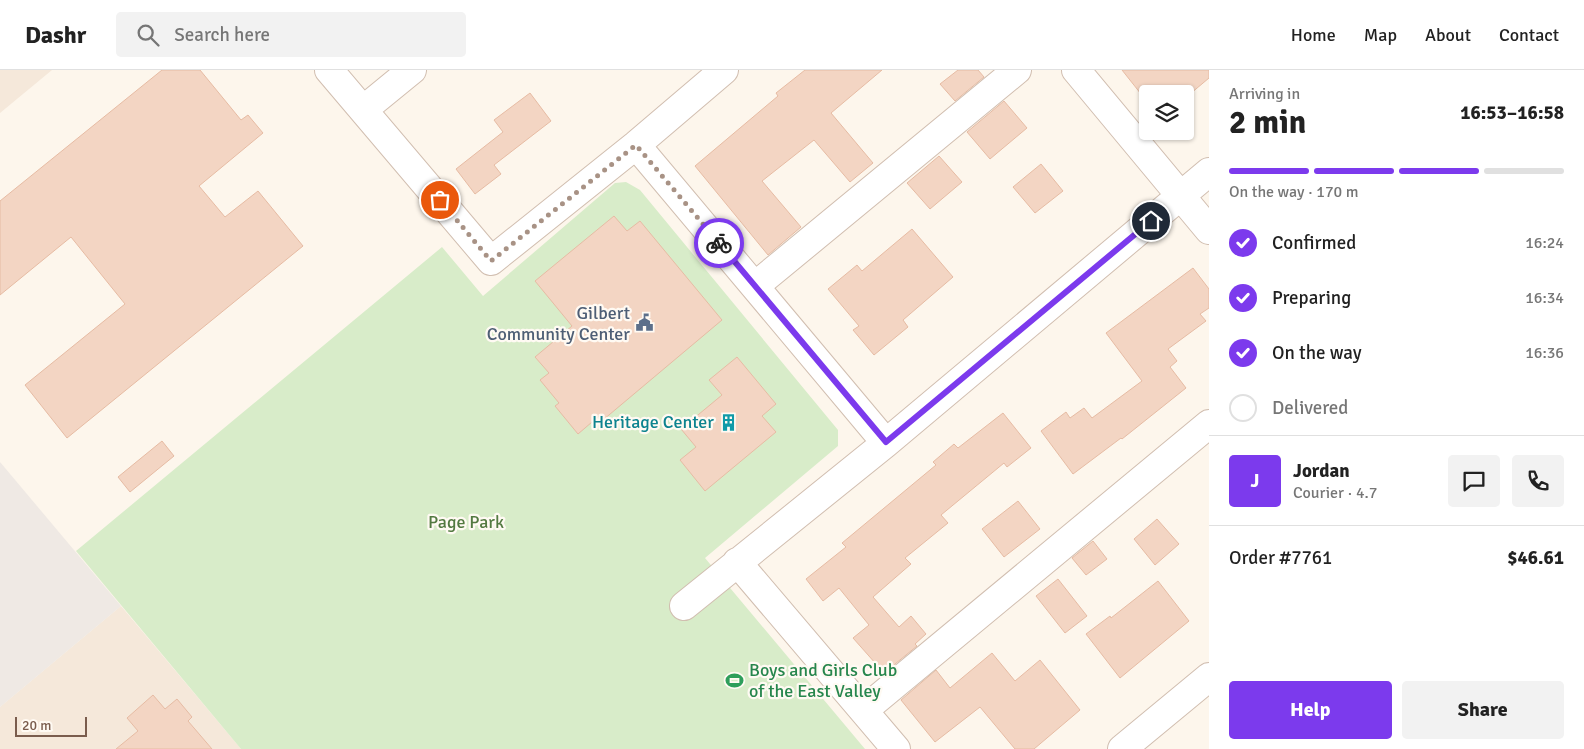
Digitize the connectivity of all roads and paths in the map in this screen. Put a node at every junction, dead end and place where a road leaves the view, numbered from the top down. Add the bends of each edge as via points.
1 (329, 70) edge
2 (412, 70) edge
3 (724, 70) edge
4 (1016, 70) edge
5 (1076, 70) edge
6 (363, 110) junction
7 (636, 145) junction
8 (1209, 172) edge
9 (1181, 196) junction
10 (1209, 230) edge
11 (755, 286) junction
12 (1209, 424) edge
13 (886, 442) junction
14 (737, 562) junction
15 (684, 606) dead end
16 (1209, 677) edge
17 (864, 710) junction
18 (896, 749) edge
19 (1122, 749) edge

1 - 6 street
2 - 6 street
3 - 7 street
4 - 11 street
5 - 9 street
6 - 7 street via 491,261
7 - 11 street
8 - 9 street
9 - 10 street
9 - 13 street
11 - 13 street
12 - 17 street
13 - 14 street
14 - 15 street
14 - 17 street
16 - 19 street
17 - 18 street

